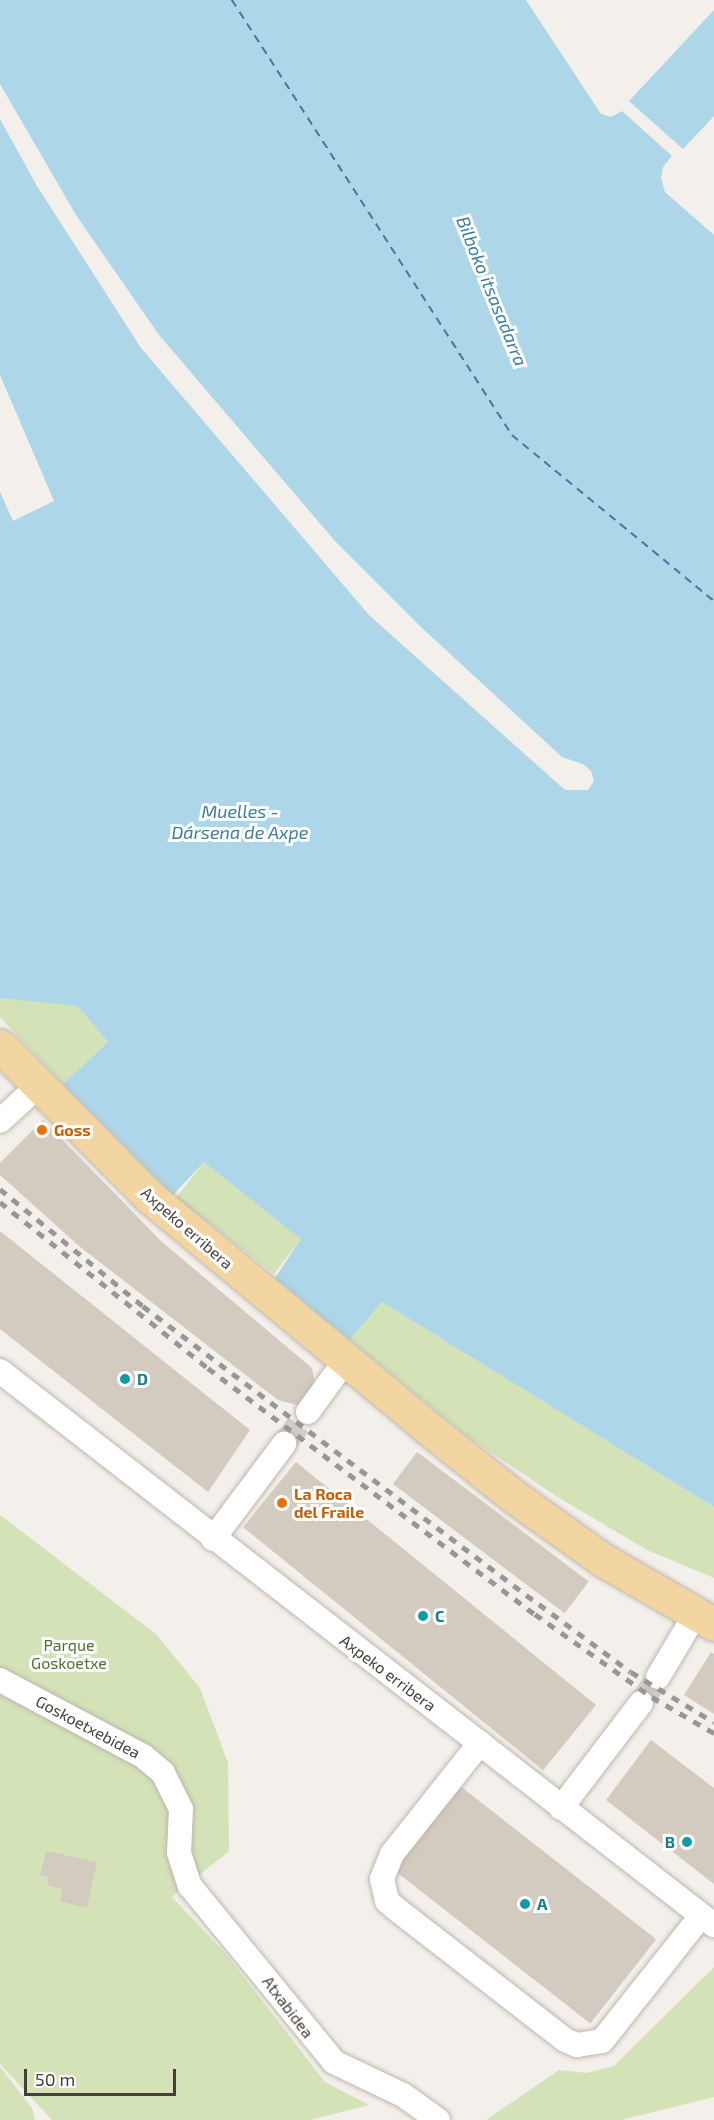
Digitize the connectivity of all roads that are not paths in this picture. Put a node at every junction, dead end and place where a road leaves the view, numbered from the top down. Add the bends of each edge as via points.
1 (0, 1046) edge
2 (38, 1086) junction
3 (0, 1121) edge
4 (345, 1360) junction
5 (0, 1371) edge
6 (308, 1412) tunnel mouth
7 (284, 1444) tunnel mouth
8 (213, 1539) junction
9 (708, 1619) edge
10 (658, 1677) tunnel mouth
11 (0, 1680) edge
12 (641, 1703) tunnel mouth
13 (480, 1743) junction
14 (561, 1808) junction
15 (179, 1853) joint
16 (707, 1921) edge
17 (438, 2120) edge

1 - 2 main road, Axpeko erribera
2 - 3 street
2 - 4 main road, Axpeko erribera via 150,1197
4 - 6 street
4 - 9 main road, Axpeko erribera via 516,1498 642,1586
5 - 8 street, Axpeko erribera
7 - 8 street
8 - 13 street, Axpeko erribera
9 - 10 street, Axpeko erribera
11 - 15 street, Goskoetxebidea via 143,1756 163,1773 181,1809
12 - 14 street
13 - 14 street, Axpeko erribera
13 - 16 street via 392,1854 382,1879 387,1901 395,1908 565,2040 577,2045 602,2041
14 - 16 street, Axpeko erribera
15 - 17 street, Atxabidea via 190,1886 245,1950 318,2048 334,2062 403,2095

